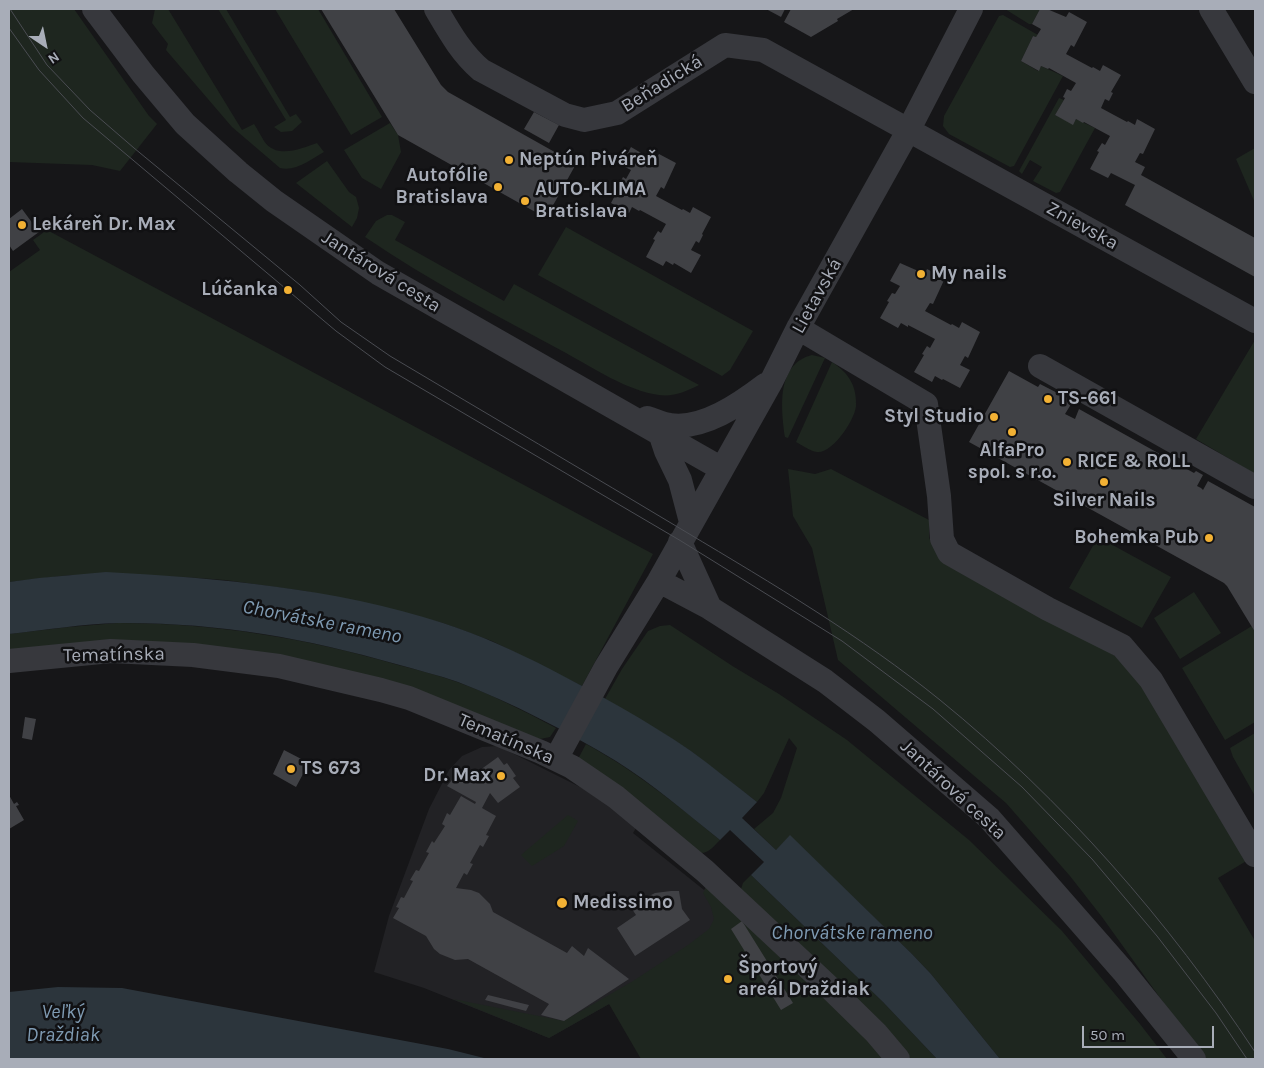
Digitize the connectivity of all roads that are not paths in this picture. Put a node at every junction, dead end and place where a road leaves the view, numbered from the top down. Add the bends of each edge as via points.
1 (94, 9) edge
2 (436, 9) edge
3 (971, 9) edge
4 (1211, 9) edge
5 (1255, 82) edge
6 (908, 130) junction
7 (1255, 322) edge
8 (798, 328) junction
9 (1040, 366) dead end
10 (772, 380) junction
11 (622, 411) junction
12 (660, 433) junction
13 (722, 468) junction
14 (1255, 487) edge
15 (685, 532) junction
16 (659, 581) junction
17 (710, 608) junction
18 (9, 661) edge
19 (561, 750) junction
20 (1255, 855) edge
21 (898, 1059) edge
22 (1194, 1059) edge

1 - 11 street, Jantárová cesta via 186,124 274,201 378,273
2 - 6 street, Beňadická via 454,40 481,70 565,115 584,120 616,113 725,45 763,50
3 - 6 street, Lietavská
4 - 5 street
6 - 7 street, Znievska
6 - 8 street, Lietavská
8 - 10 street, Lietavská
8 - 20 street via 926,404 942,538 949,553 1122,646 1151,680
9 - 14 street
10 - 11 street via 736,406 689,424 671,425
10 - 13 street, Lietavská
11 - 12 street, Jantárová cesta
12 - 13 street, Jantárová cesta
12 - 15 street via 680,480
13 - 15 street, Lietavská
15 - 16 street, Lietavská
15 - 17 street
16 - 17 street, Jantárová cesta
16 - 19 street, Lietavská via 596,684
17 - 22 street, Jantárová cesta via 840,692 989,818 1123,971
18 - 19 street, Tematínska via 110,652 193,655 279,666 409,698
19 - 21 street, Tematínska via 579,772 711,865

